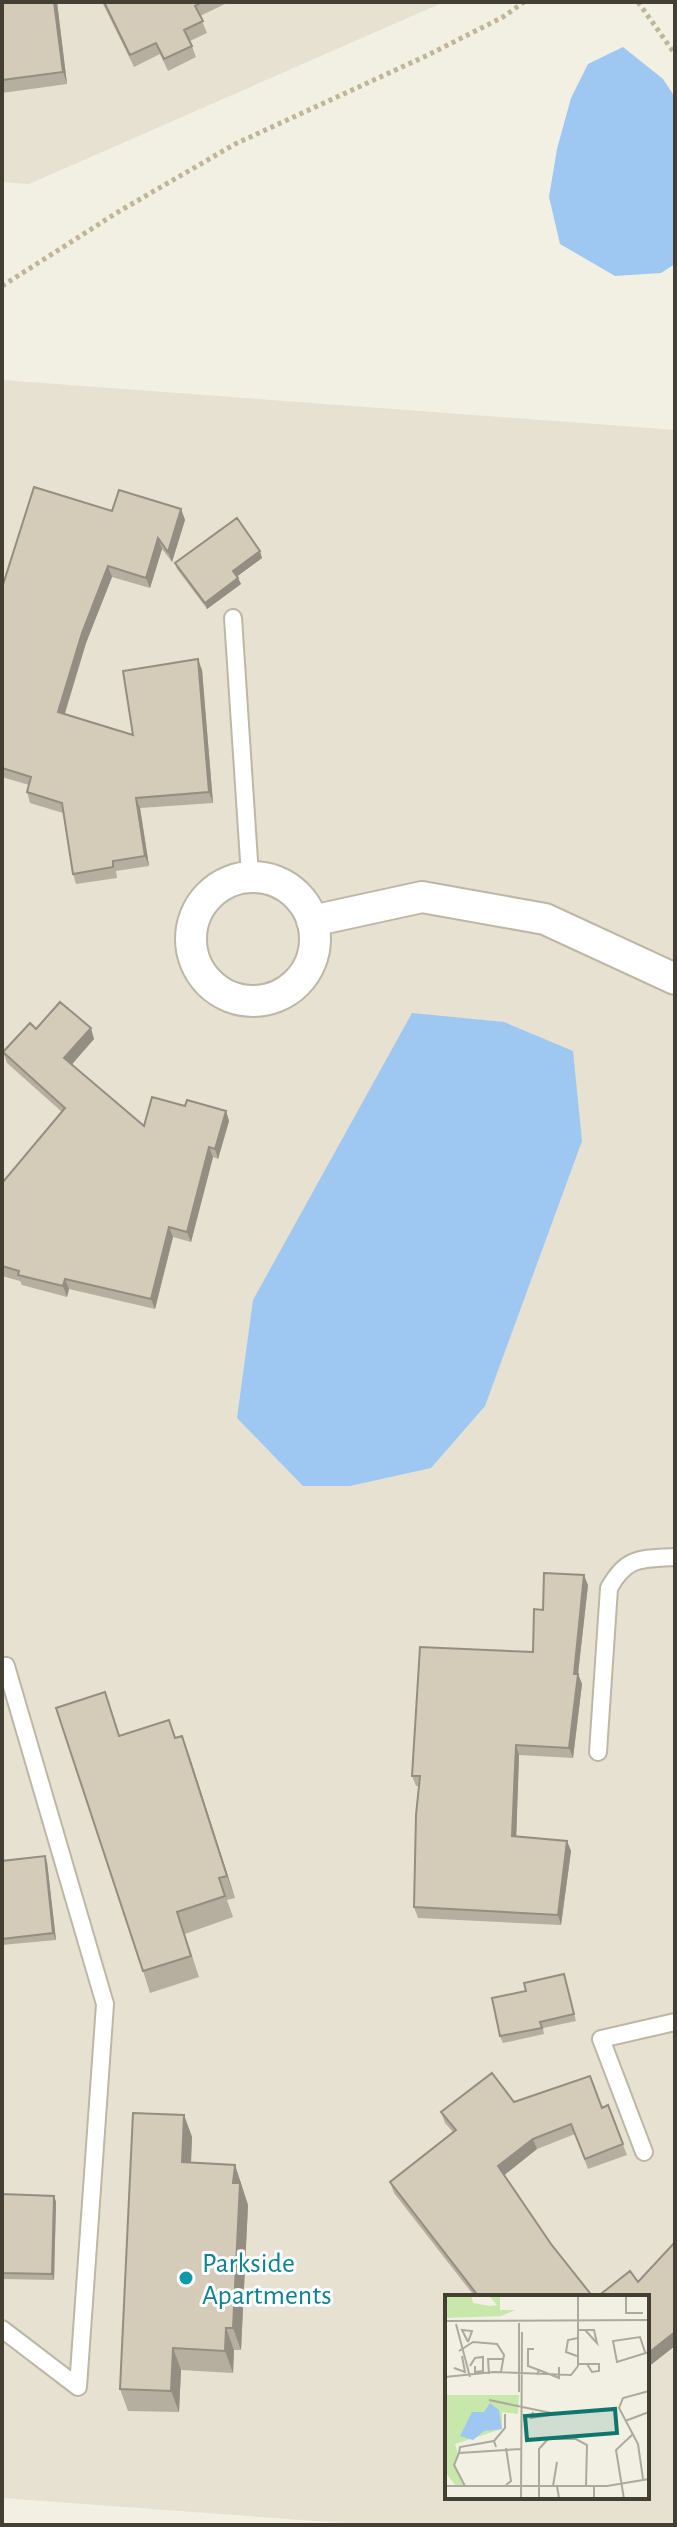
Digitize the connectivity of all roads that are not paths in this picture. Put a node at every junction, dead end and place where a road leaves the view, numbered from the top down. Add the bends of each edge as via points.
1 (233, 618) dead end
2 (250, 876) junction
3 (312, 921) junction
4 (675, 979) edge
5 (675, 1557) edge
6 (2, 1666) edge
7 (598, 1752) dead end
8 (675, 2022) edge
9 (644, 2152) dead end
10 (2, 2329) edge

1 - 2 lane
2 - 3 street via 289,888
2 - 3 street via 213,891 192,925 191,946 208,982 245,1000 265,1000 284,992 310,961
3 - 4 street via 422,897 545,919
5 - 7 lane via 636,1559 617,1572 609,1588
6 - 10 lane via 105,2004 78,2387
8 - 9 lane via 601,2039

